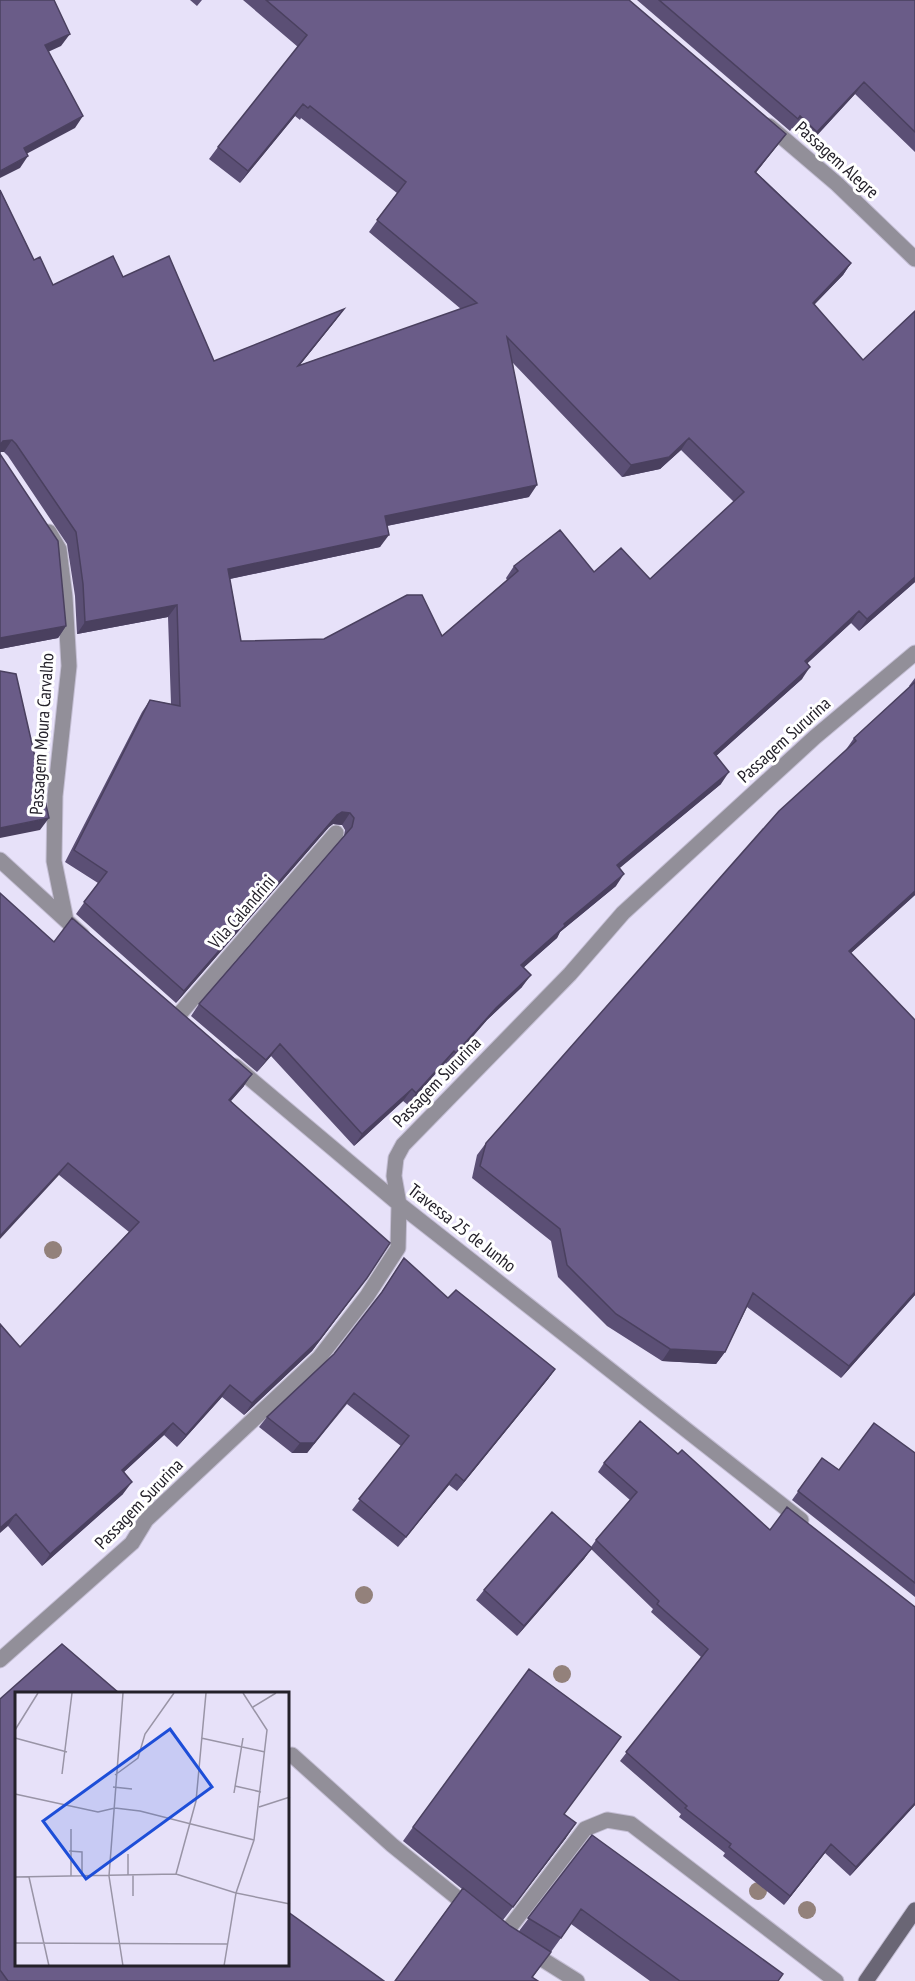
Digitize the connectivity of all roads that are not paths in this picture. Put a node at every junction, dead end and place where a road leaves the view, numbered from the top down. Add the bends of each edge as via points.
1 (756, 115) edge
2 (915, 259) edge
3 (43, 523) edge
4 (915, 653) edge
5 (336, 833) edge
6 (0, 860) edge
7 (66, 920) junction
8 (92, 942) edge
9 (177, 1017) edge
10 (222, 1055) edge
11 (399, 1204) junction
12 (812, 1528) edge
13 (0, 1660) edge
14 (292, 1755) dead end
15 (915, 1910) edge
16 (495, 1928) junction
17 (577, 1981) edge
18 (836, 1981) edge
19 (866, 1981) edge

1 - 2 street, Passagem Alegre via 837,184
3 - 7 street, Passagem Moura Carvalho via 59,549 69,666 55,796 54,861
4 - 11 street, Passagem Sururina via 815,737 623,913 570,974 403,1145 396,1158 394,1176
5 - 9 street, Vila Calandrini
6 - 7 street
7 - 8 street
10 - 11 street, Travessa 25 de Junho
11 - 12 street, Travessa 25 de Junho
11 - 13 street, Passagem Sururina via 398,1248 319,1358 146,1520 132,1543
14 - 16 street via 392,1845
15 - 19 main road
16 - 17 street
16 - 18 street via 585,1829 607,1820 631,1824

